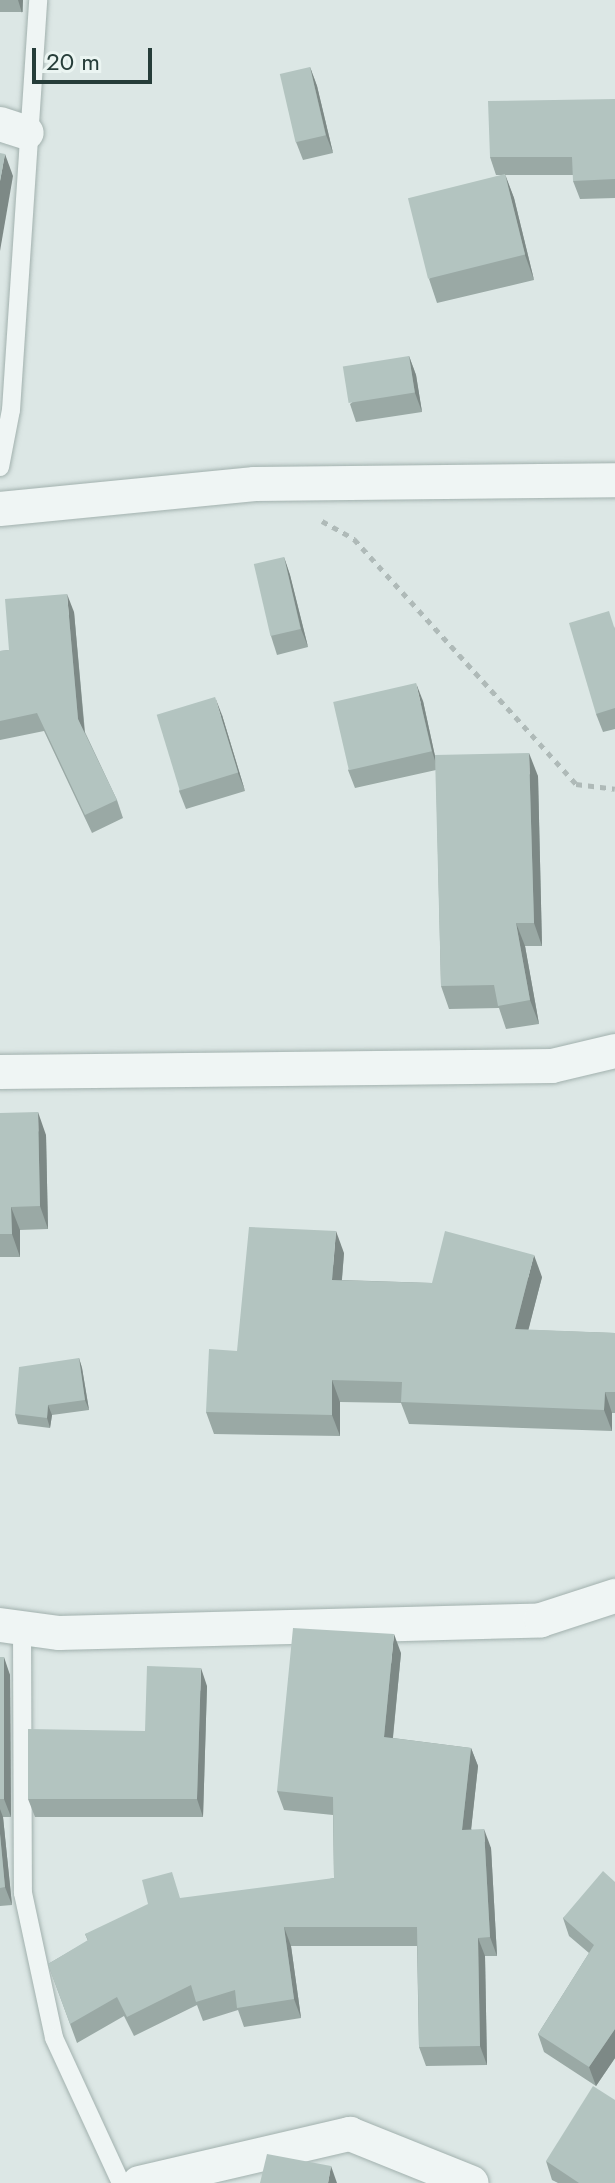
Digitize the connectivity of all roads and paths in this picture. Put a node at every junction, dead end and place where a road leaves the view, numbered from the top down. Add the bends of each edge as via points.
1 (38, 0) edge
2 (14, 129) edge
3 (0, 467) edge
4 (615, 480) edge
5 (0, 509) edge
6 (317, 518) dead end
7 (615, 789) edge
8 (615, 1051) edge
9 (0, 1072) edge
10 (615, 1596) edge
11 (11, 1626) edge
12 (121, 2183) edge
13 (139, 2183) edge
14 (472, 2183) edge

1 - 2 lane
2 - 3 lane via 11,410
4 - 5 street via 255,484
6 - 7 path via 354,539 576,784
8 - 9 street via 552,1066
10 - 11 street via 541,1620 59,1633
11 - 12 lane via 23,1893 54,2038
13 - 14 street via 350,2134

